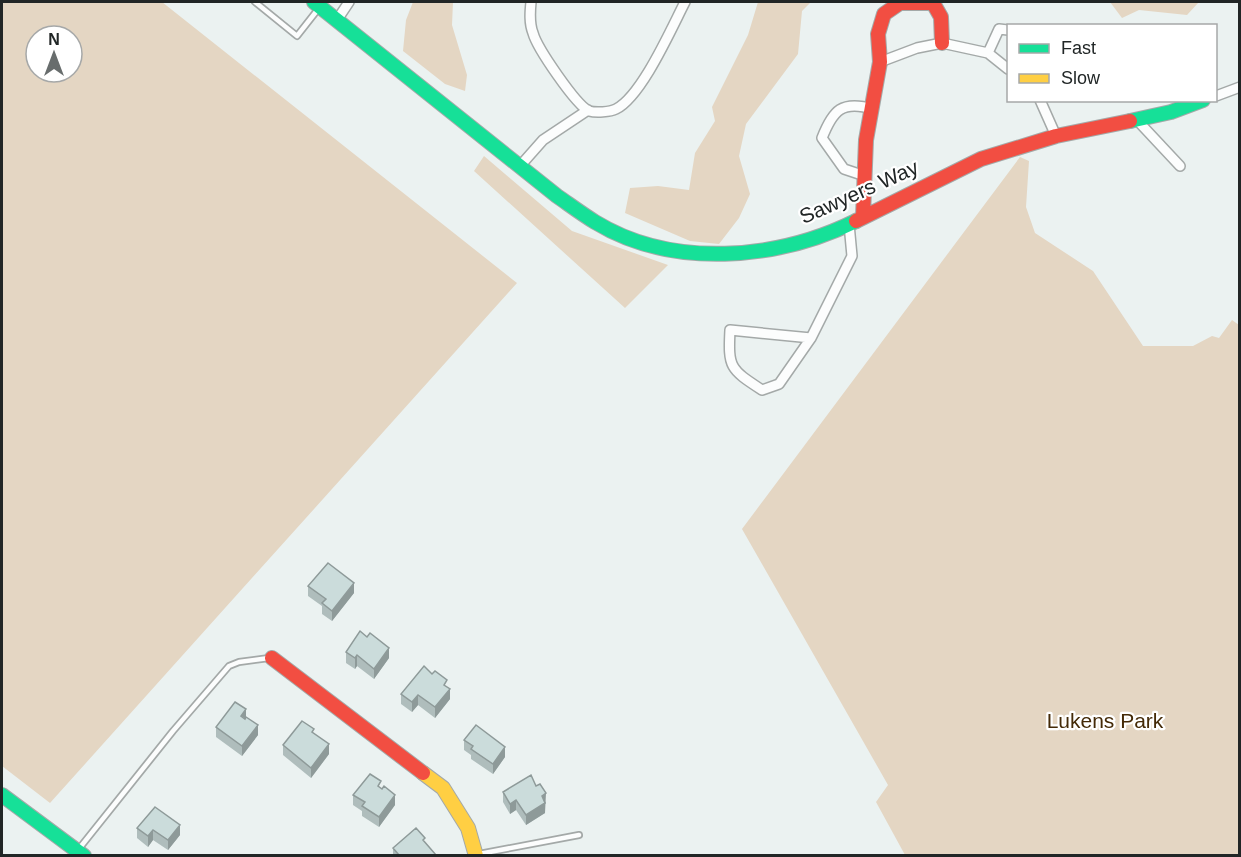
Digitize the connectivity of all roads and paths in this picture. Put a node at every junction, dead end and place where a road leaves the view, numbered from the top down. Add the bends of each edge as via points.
1 (255, 2) edge
2 (349, 2) edge
3 (531, 2) edge
4 (685, 2) edge
5 (317, 4) edge
6 (338, 20) junction
7 (1007, 30) edge
8 (942, 43) junction
9 (988, 53) junction
10 (880, 62) junction
11 (1007, 68) edge
12 (1239, 87) edge
13 (1217, 95) edge
14 (1041, 102) edge
15 (1198, 102) edge
16 (873, 109) junction
17 (588, 110) junction
18 (1136, 119) junction
19 (1056, 136) junction
20 (520, 166) junction
21 (1180, 166) dead end
22 (865, 176) junction
23 (863, 216) junction
24 (849, 224) junction
25 (811, 338) junction
26 (272, 658) joint
27 (2, 795) edge
28 (579, 836) dead end
29 (80, 853) edge
30 (476, 855) edge

1 - 5 lane via 297,36
2 - 6 street
3 - 17 street via 530,20 542,54
4 - 17 street via 656,61 627,100 616,109
5 - 6 street, Sawyers Way
6 - 20 street, Sawyers Way
7 - 9 street via 999,29
8 - 9 street
8 - 10 street
8 - 10 street via 941,17 933,3 900,3 884,14 878,34
9 - 11 street
10 - 16 street
12 - 13 street
14 - 19 street
15 - 18 street, Sawyers Way
16 - 22 street via 866,140
16 - 22 street via 855,104 839,110 829,120 822,138 844,169
17 - 20 street via 543,140
18 - 19 street, Sawyers Way
18 - 21 street
19 - 23 street, Sawyers Way via 981,159
20 - 24 street, Sawyers Way via 596,223 665,249 716,254 767,250
22 - 23 street
23 - 24 street, Sawyers Way
24 - 25 street via 852,256
25 - 25 street via 779,384 762,390 737,374 729,357 730,330
26 - 29 lane via 229,666 173,731
26 - 30 street via 443,788 468,828
27 - 29 street
28 - 30 lane

